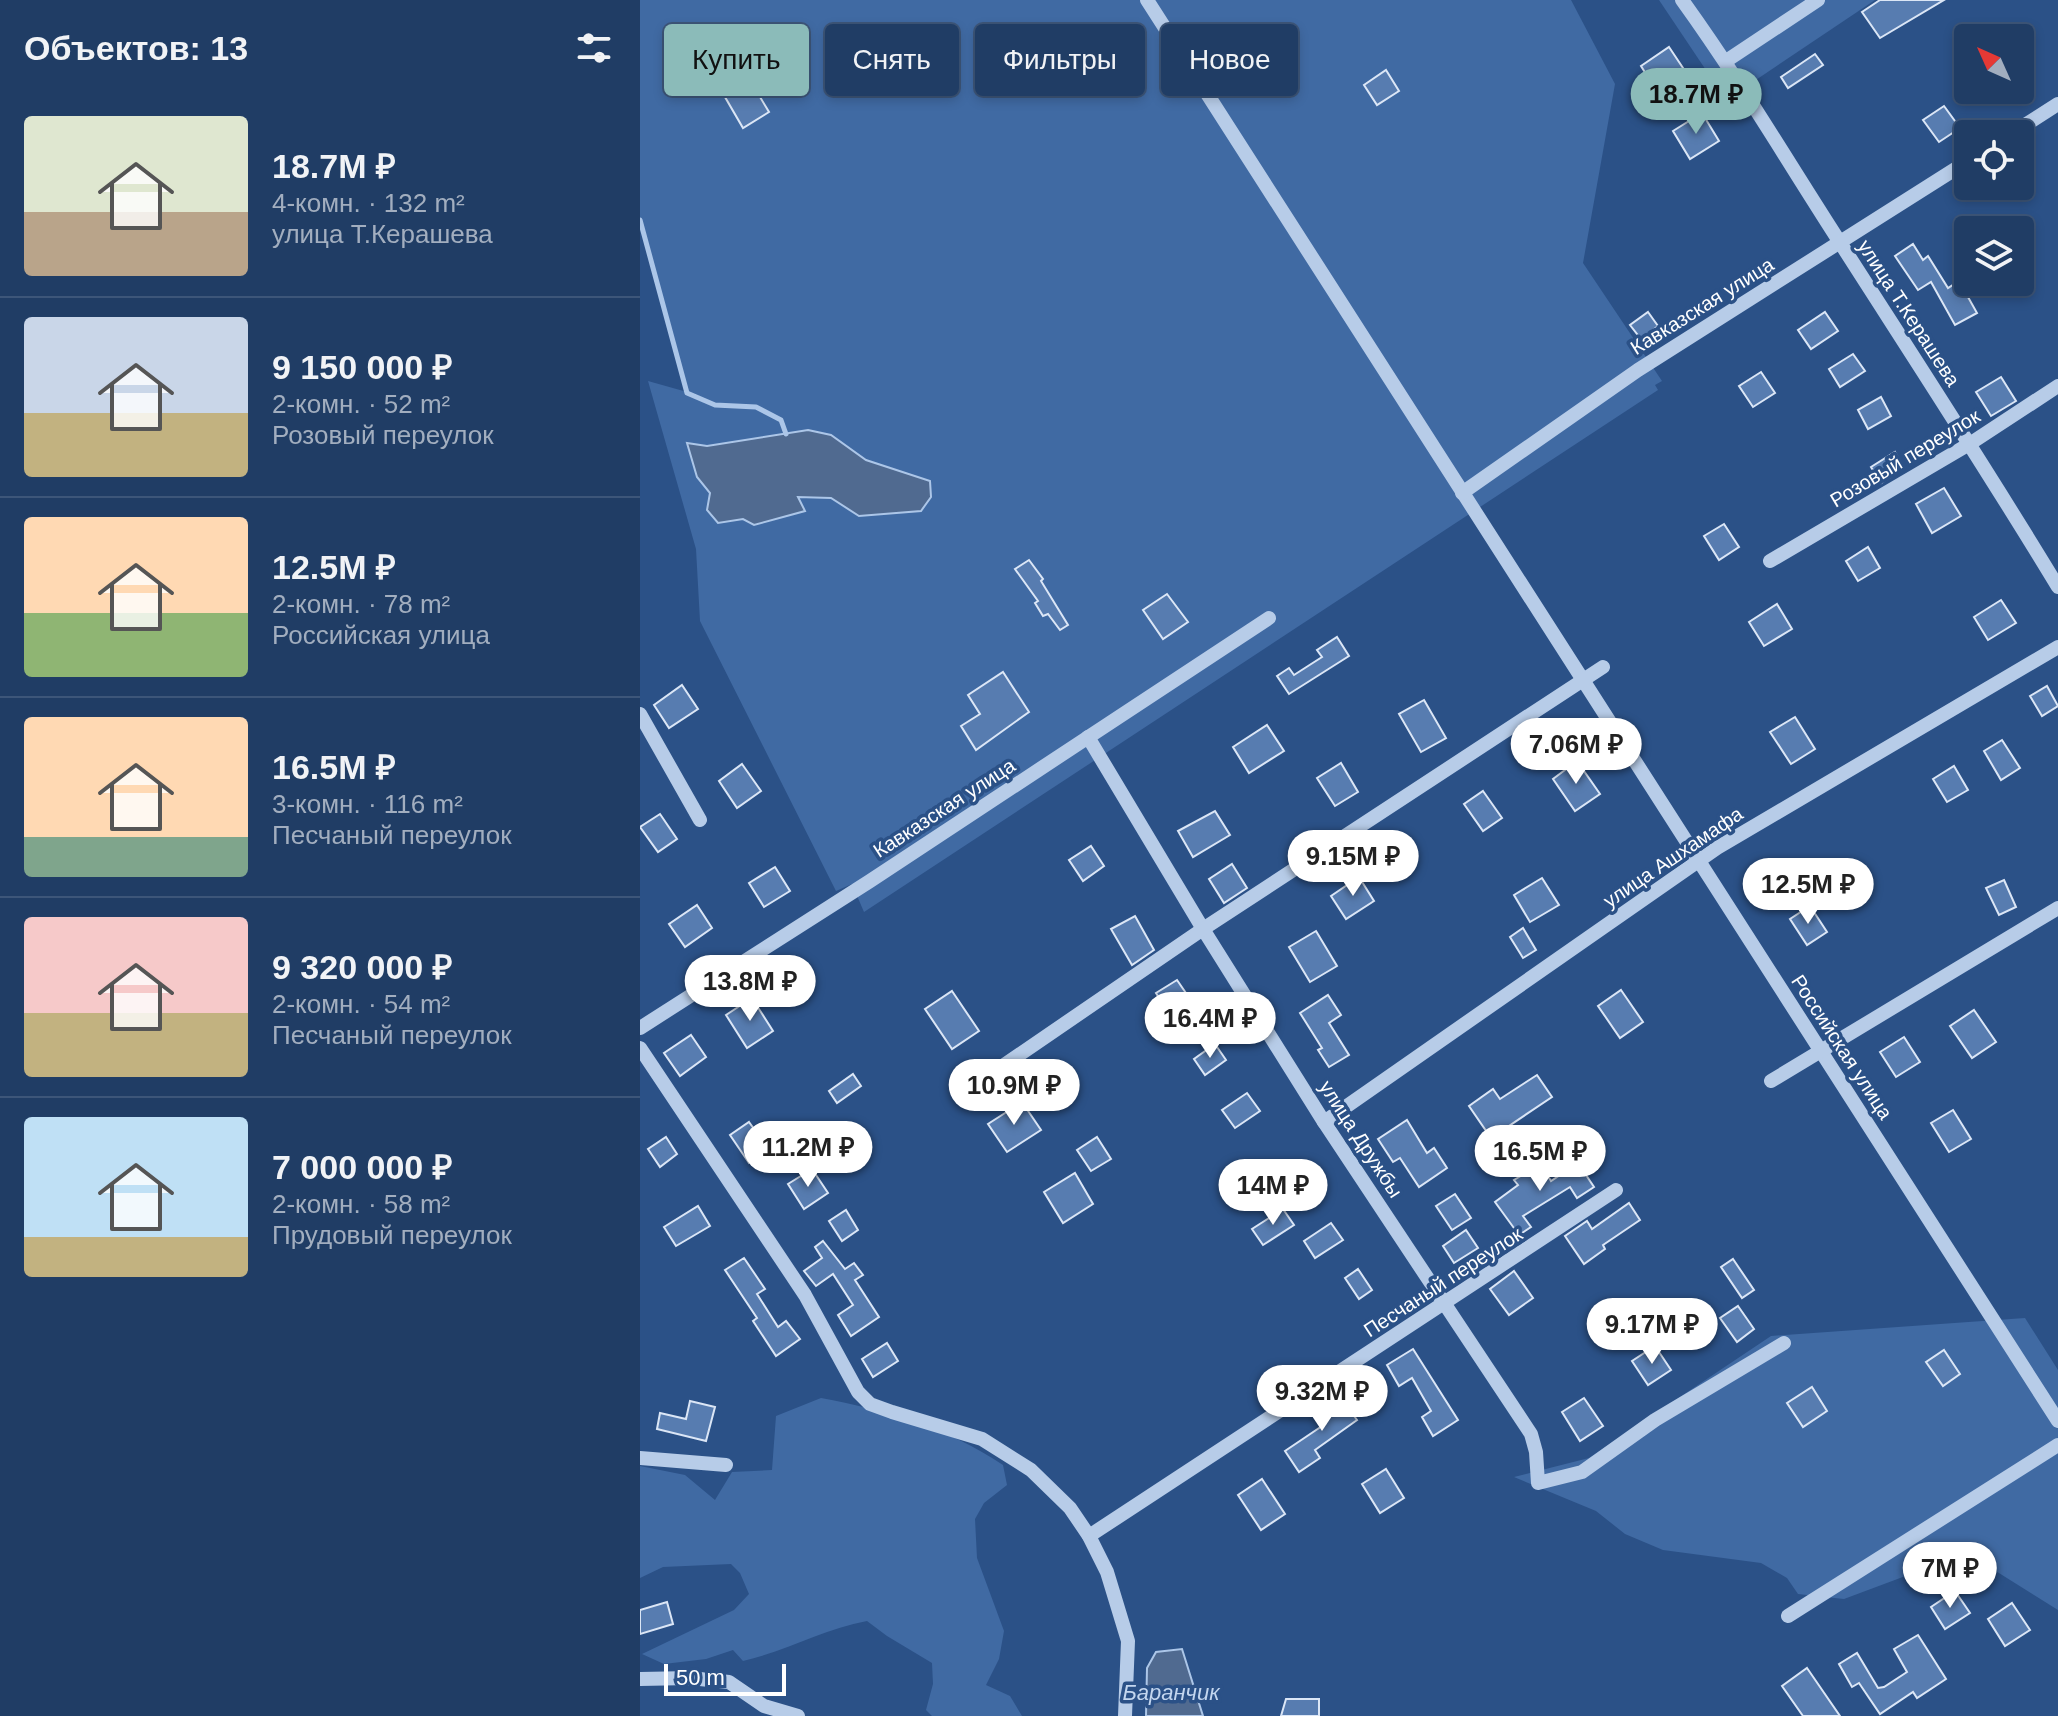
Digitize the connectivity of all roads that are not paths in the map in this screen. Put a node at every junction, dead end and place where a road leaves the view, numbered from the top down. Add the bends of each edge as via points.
1 (1147, 0) edge
2 (1682, 0) edge
3 (1818, 0) edge
4 (1726, 61) junction
5 (2058, 104) edge
6 (2033, 120) edge
7 (1954, 170) edge
8 (1840, 242) junction
9 (2058, 386) edge
10 (1971, 443) junction
11 (1462, 493) junction
12 (1770, 561) dead end
13 (2058, 587) edge
14 (1269, 618) dead end
15 (2058, 647) edge
16 (1603, 667) dead end
17 (1583, 680) junction
18 (640, 714) edge
19 (1088, 737) junction
20 (700, 820) dead end
21 (1698, 861) junction
22 (2058, 908) edge
23 (1203, 929) junction
24 (640, 1028) edge
25 (640, 1048) edge
26 (1821, 1051) junction
27 (991, 1074) dead end
28 (1771, 1081) dead end
29 (1324, 1122) junction
30 (1616, 1190) dead end
31 (1445, 1302) junction
32 (1784, 1343) dead end
33 (2058, 1421) edge
34 (2058, 1445) edge
35 (640, 1458) edge
36 (726, 1465) dead end
37 (1089, 1536) junction
38 (1788, 1616) dead end
39 (640, 1679) edge
40 (798, 1716) edge
41 (1125, 1716) edge

1 - 11 street, Российская улица
2 - 4 street, улица Т.Керашева
3 - 4 street
4 - 8 street, улица Т.Керашева
5 - 6 street
7 - 8 street, Кавказcкая улица
8 - 10 street, улица Т.Керашева
8 - 11 street, Кавказcкая улица via 1638,370
9 - 10 street, Розовый переулок
10 - 12 street, Розовый переулок
10 - 13 street, улица Т.Керашева
11 - 17 street, Российская улица
14 - 19 street, Кавказcкая улица
15 - 21 street, улица Ашхамафа
16 - 17 street
17 - 21 street, Российская улица
17 - 23 street
18 - 20 street
19 - 23 street, улица Дружбы
19 - 24 street, Кавказcкая улица
21 - 26 street, Российская улица
21 - 29 street, улица Ашхамафа
22 - 26 street
23 - 27 street
23 - 29 street, улица Дружбы
25 - 37 street via 805,1295 858,1392 870,1404 994,1446 1031,1470 1070,1508
26 - 28 street
26 - 33 street, Российская улица
29 - 31 street, улица Дружбы
30 - 31 street, Песчаный переулок
31 - 32 street, улица Дружбы via 1531,1434 1538,1483 1582,1472 1655,1420
31 - 37 street, Песчаный переулок
34 - 38 street
35 - 36 street
37 - 41 street via 1107,1572 1128,1641
39 - 40 street via 729,1682 764,1706

